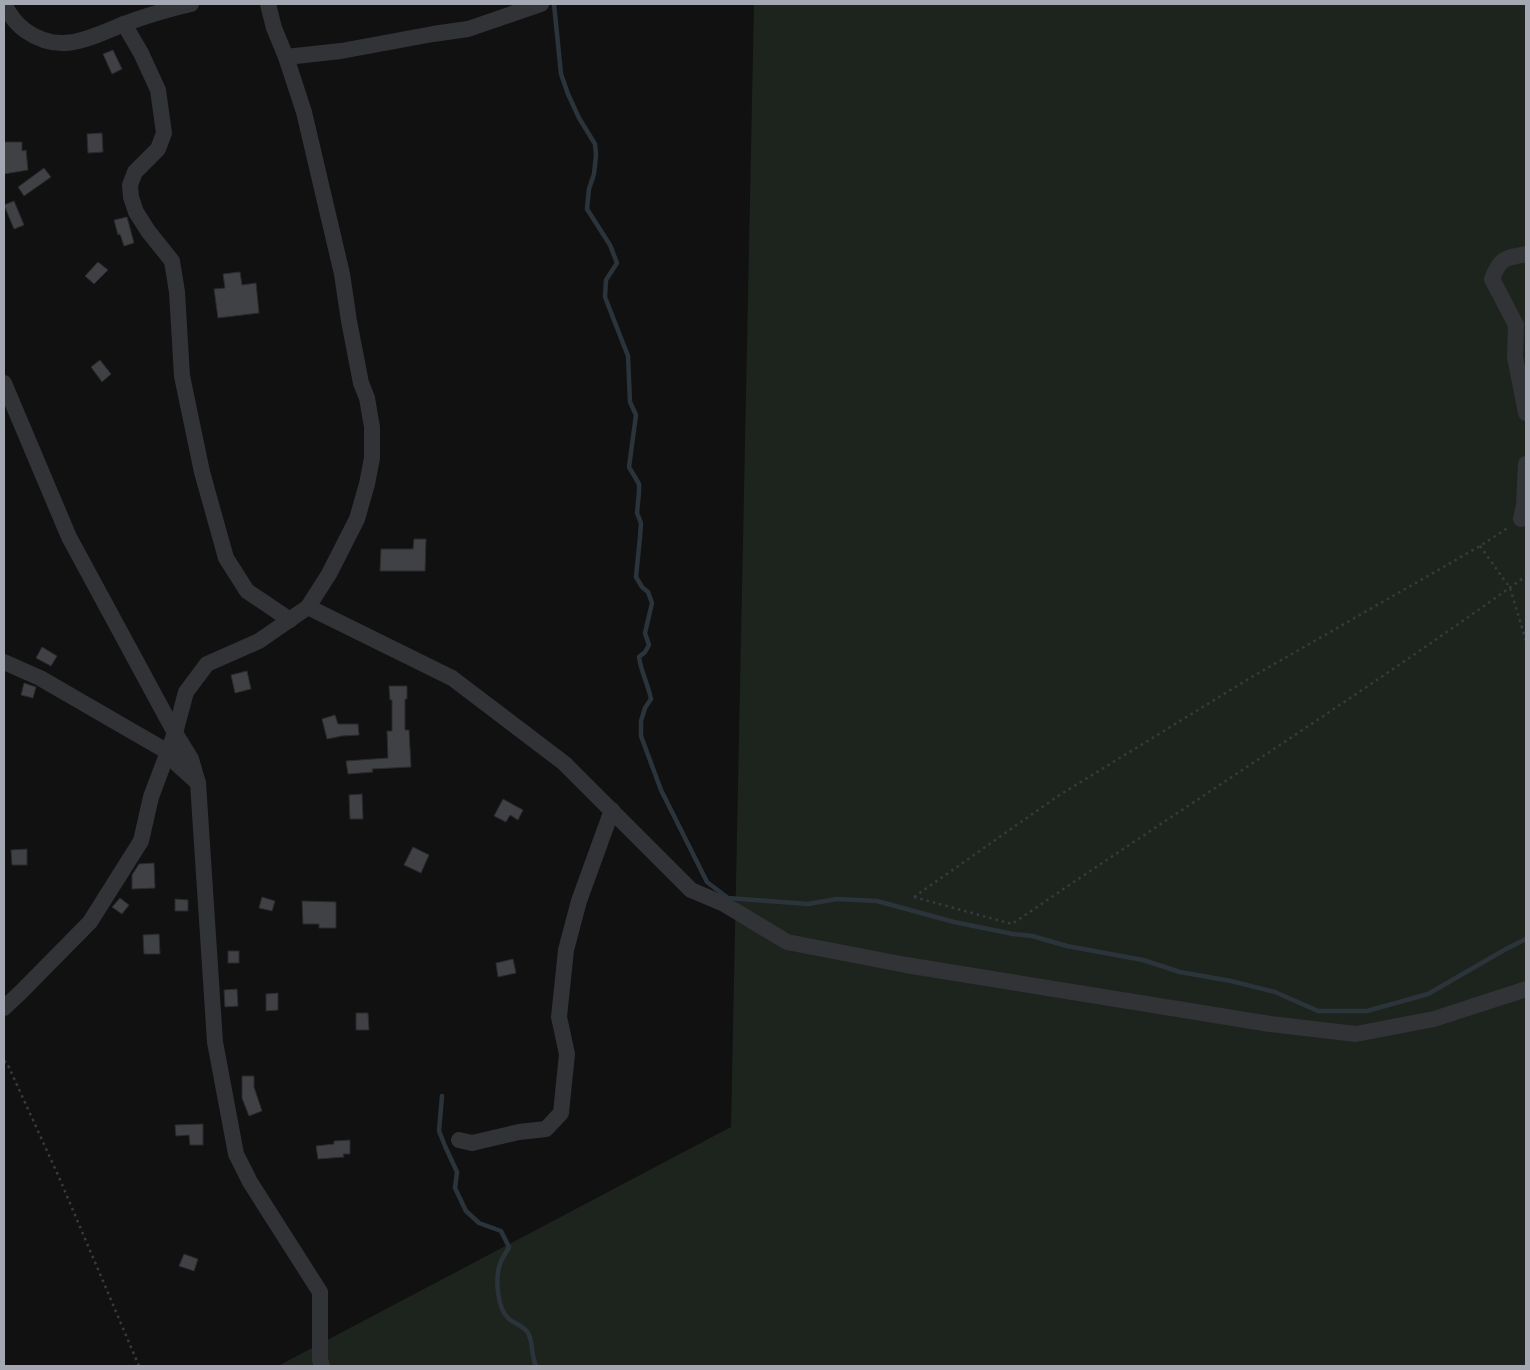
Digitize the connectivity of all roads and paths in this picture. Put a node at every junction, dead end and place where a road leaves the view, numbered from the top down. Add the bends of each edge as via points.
1 (4, 4) edge
2 (191, 4) edge
3 (268, 4) edge
4 (541, 4) edge
5 (124, 24) junction
6 (286, 58) junction
7 (1526, 254) edge
8 (4, 383) edge
9 (1526, 413) edge
10 (1526, 464) edge
11 (1521, 519) joint
12 (1480, 546) junction
13 (1526, 576) edge
14 (1510, 588) junction
15 (308, 607) junction
16 (290, 620) junction
17 (1526, 641) edge
18 (4, 662) edge
19 (175, 733) junction
20 (168, 752) junction
21 (198, 783) junction
22 (612, 810) junction
23 (1526, 989) edge
24 (4, 1008) edge
25 (4, 1061) edge
26 (458, 1140) dead end
27 (139, 1366) edge
28 (322, 1366) edge

1 - 5 street via 18,25 45,42 57,44 98,36
2 - 5 street
3 - 6 street
4 - 6 street via 468,29
5 - 16 street via 158,90 164,133 158,149 135,172 130,185 131,197 148,232 172,261 182,376 202,472 226,558 247,591
6 - 15 street via 317,162 372,427 372,458 357,519
7 - 9 street via 1497,264 1492,279 1516,325 1515,357
8 - 19 street via 68,537
10 - 11 street
11 - 12 path
12 - 14 path
12 - 14 path via 1250,678 1058,796 914,897 1012,924
13 - 14 path
14 - 17 path
15 - 16 street
15 - 22 street via 452,678 564,762
16 - 19 street via 260,642 207,664 186,692
18 - 20 street via 40,678
19 - 20 street
19 - 21 street via 191,758
20 - 21 street
20 - 24 street via 140,841 90,922
21 - 28 street via 215,1042 236,1154 250,1182 320,1292
22 - 23 street via 691,890 724,904 787,942 906,965 1270,1024 1356,1034 1434,1019
22 - 26 street via 579,901 566,950 559,1017 567,1054 561,1113 546,1129 472,1143
25 - 27 path via 58,1175

